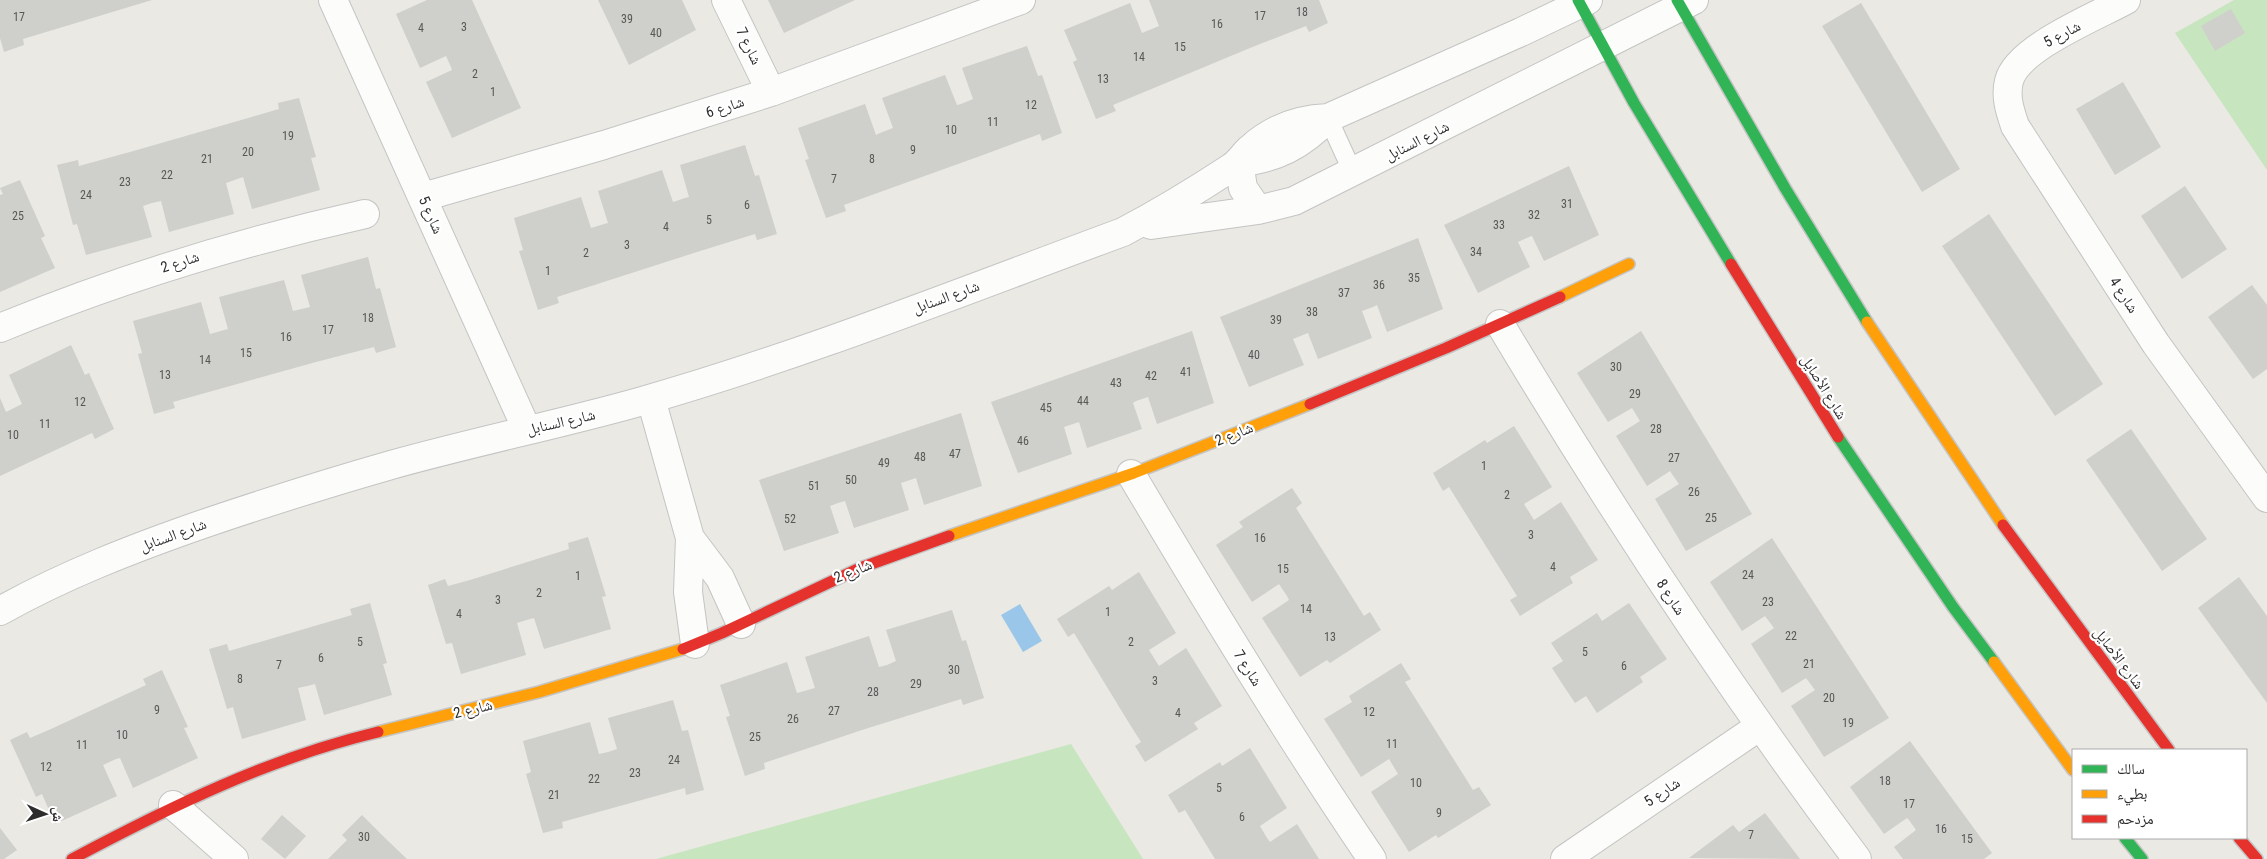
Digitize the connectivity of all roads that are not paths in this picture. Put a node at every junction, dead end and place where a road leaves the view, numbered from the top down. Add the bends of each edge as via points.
1 (333, 0) edge
2 (726, 0) edge
3 (1021, 0) edge
4 (2126, 0) edge
5 (1582, 1) edge
6 (1684, 2) edge
7 (1603, 46) junction
8 (2009, 80) joint
9 (772, 92) junction
10 (1328, 118) junction
11 (1239, 162) junction
12 (1353, 174) junction
13 (424, 197) junction
14 (1258, 210) junction
15 (365, 214) dead end
16 (1123, 232) junction
17 (1630, 264) dead end
18 (1500, 324) junction
19 (0, 328) edge
20 (651, 398) junction
21 (527, 430) junction
22 (1131, 474) junction
23 (2267, 498) edge
24 (690, 538) junction
25 (0, 610) edge
26 (741, 624) junction
27 (696, 644) junction
28 (1760, 726) junction
29 (2168, 749) edge
30 (2072, 769) edge
31 (173, 805) junction
32 (2126, 839) edge
33 (2240, 839) edge
34 (72, 859) edge
35 (234, 859) edge
36 (1372, 859) edge
37 (1565, 859) edge
38 (1857, 859) edge
39 (2142, 859) edge
40 (2257, 859) edge

1 - 13 street, شارع 5
2 - 9 street, شارع 7
3 - 9 street, شارع 6
4 - 8 street, شارع 5 via 2038,47 2020,61
5 - 7 main road, شارع الأصايل
5 - 10 street, شارع السنابل
6 - 7 street, شارع السنابل
6 - 29 main road, شارع الأصايل via 1785,188 1852,299 2042,579
7 - 12 street, شارع السنابل
7 - 30 main road, شارع الأصايل via 1634,104 1826,421 1953,607
8 - 23 street, شارع 4 via 2007,101 2015,126 2156,344
9 - 13 street, شارع 6
10 - 11 street, شارع السنابل via 1294,122 1249,149
10 - 12 lane
11 - 14 street via 1243,188
11 - 16 street, شارع السنابل
12 - 14 street, شارع السنابل via 1294,201
13 - 21 street, شارع 5
14 - 16 street, شارع السنابل via 1190,218
15 - 19 street, شارع 2 via 212,252 99,289
16 - 20 street, شارع السنابل via 825,342
17 - 18 main road, شارع 2
18 - 22 main road, شارع 2 via 1416,362
18 - 28 street, شارع 8 via 1625,528
20 - 21 street, شارع السنابل
20 - 24 street
21 - 25 street, شارع السنابل via 392,465 156,540
22 - 26 main road, شارع 2 via 885,558 798,595
22 - 36 street, شارع 7 via 1272,706
24 - 26 street via 720,578
24 - 27 street via 688,592
26 - 27 main road, شارع 2
27 - 31 main road, شارع 2 via 562,685 323,746 249,772
28 - 37 street, شارع 5
28 - 38 street, شارع 8
31 - 34 main road, شارع 2
31 - 35 street
32 - 39 main road
33 - 40 main road

